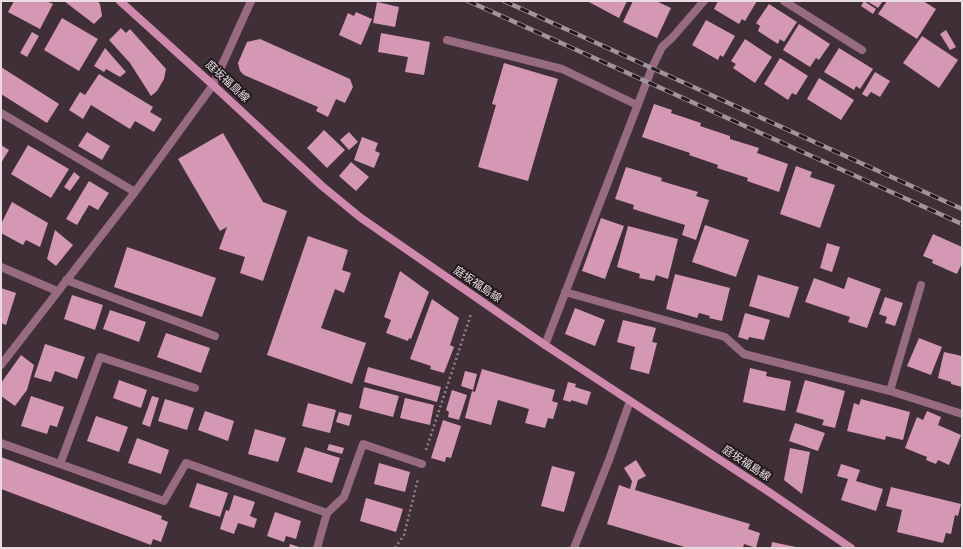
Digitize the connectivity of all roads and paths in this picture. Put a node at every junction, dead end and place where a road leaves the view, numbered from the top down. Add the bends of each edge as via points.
1 (120, 1) edge
2 (251, 1) edge
3 (704, 1) edge
4 (784, 1) edge
5 (447, 40) dead end
6 (862, 50) dead end
7 (213, 85) junction
8 (638, 105) junction
9 (1, 113) edge
10 (135, 192) junction
11 (1, 267) edge
12 (66, 280) junction
13 (921, 285) dead end
14 (57, 292) junction
15 (565, 292) junction
16 (477, 298) junction
17 (215, 336) dead end
18 (545, 345) junction
19 (1, 366) edge
20 (195, 388) dead end
21 (890, 391) junction
22 (630, 401) junction
23 (962, 414) edge
24 (1, 443) edge
25 (60, 464) junction
26 (422, 464) junction
27 (327, 513) junction
28 (317, 548) edge
29 (395, 548) edge
30 (574, 548) edge
31 (851, 548) edge

1 - 7 main road, 庭坂福島線
2 - 7 street
3 - 8 street via 662,47
4 - 6 street
5 - 8 street via 562,69
7 - 10 street
7 - 16 main road, 庭坂福島線 via 322,186 361,218
8 - 15 street
9 - 10 street
10 - 12 street
11 - 14 street
12 - 14 street
12 - 17 street
13 - 21 street
14 - 19 street
15 - 18 street
15 - 21 street via 725,337 744,354
16 - 18 main road, 庭坂福島線
16 - 26 path
18 - 22 main road, 庭坂福島線
20 - 25 street via 100,357
21 - 23 street
22 - 30 street
22 - 31 main road, 庭坂福島線
24 - 25 street
25 - 27 street via 164,501 186,463
26 - 27 street via 363,444 344,498
26 - 29 path via 404,535
27 - 28 street

